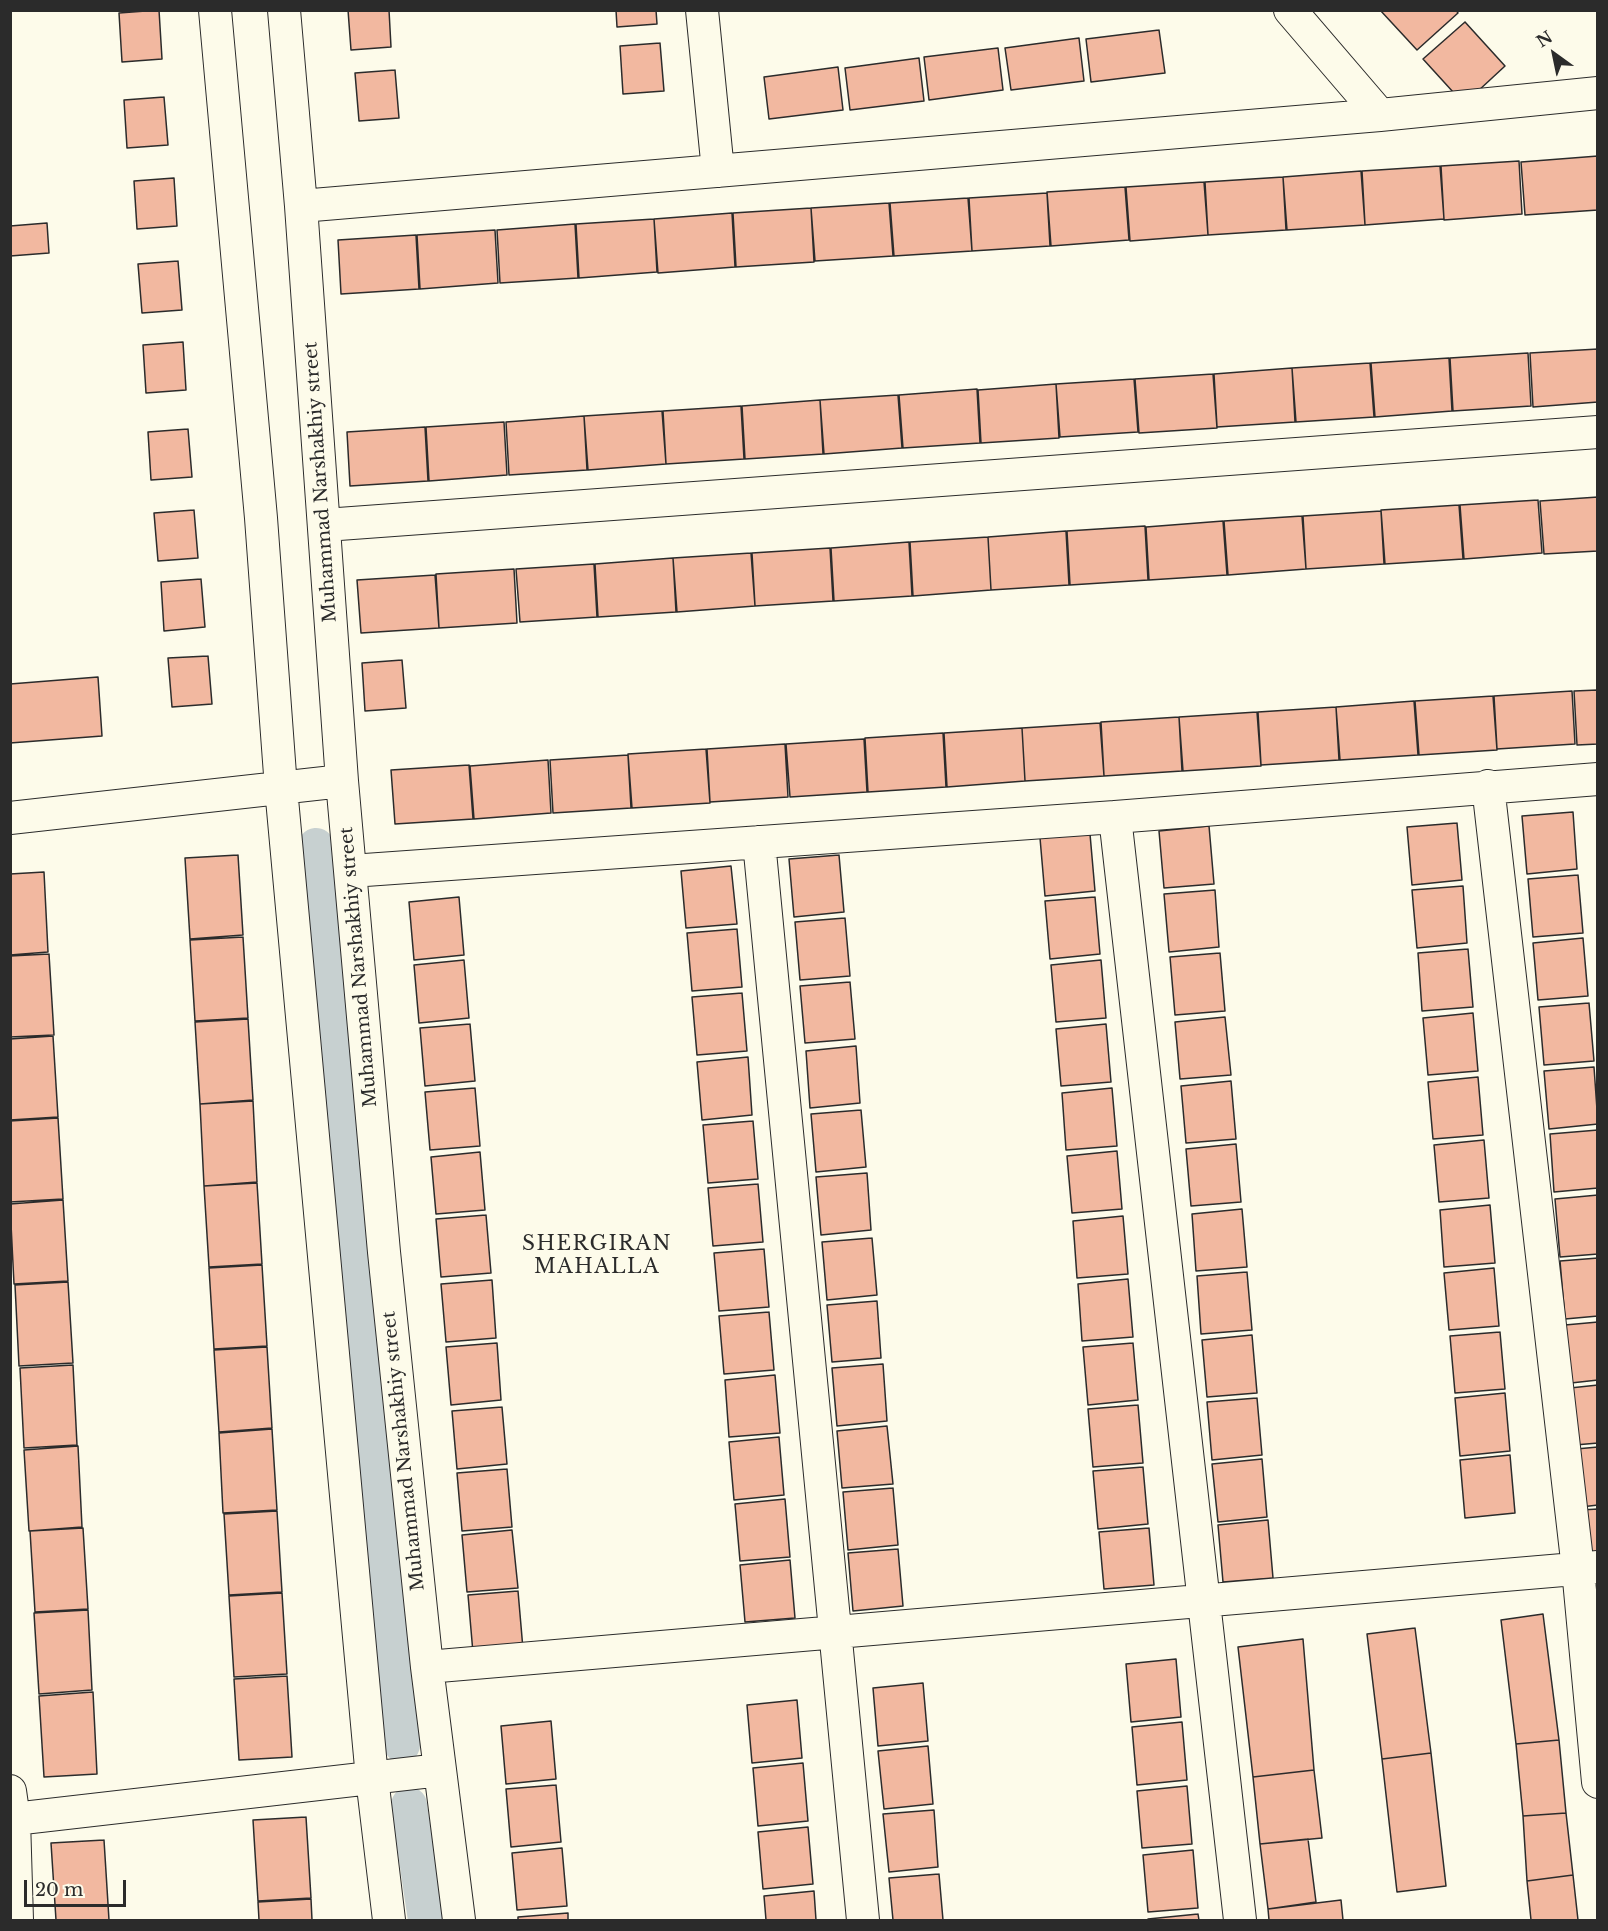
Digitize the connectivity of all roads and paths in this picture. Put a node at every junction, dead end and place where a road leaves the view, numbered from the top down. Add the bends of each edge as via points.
1 (215, 10) edge
2 (284, 10) edge
3 (702, 10) edge
4 (1290, 10) edge
5 (1598, 93) edge
6 (1380, 115) junction
7 (718, 171) junction
8 (301, 206) junction
9 (1598, 432) edge
10 (325, 525) junction
11 (1598, 779) edge
12 (342, 780) junction
13 (1488, 786) junction
14 (281, 788) junction
15 (1115, 817) junction
16 (10, 818) edge
17 (759, 842) junction
18 (351, 871) junction
19 (1588, 1568) edge
20 (1204, 1601) junction
21 (833, 1632) junction
22 (427, 1667) junction
23 (440, 1770) junction
24 (372, 1778) junction
25 (1598, 1782) edge
26 (12, 1805) edge
27 (15, 1912) edge
28 (388, 1920) edge
29 (459, 1920) edge
30 (863, 1920) edge
31 (1240, 1920) edge

1 - 14 street
2 - 8 street, Muhammad Narshakhiy street
3 - 7 street
4 - 6 street
5 - 6 street
6 - 7 street
7 - 8 street
8 - 10 street, Muhammad Narshakhiy street
9 - 10 street
10 - 12 street, Muhammad Narshakhiy street
11 - 13 street
12 - 14 street
12 - 18 street, Muhammad Narshakhiy street
13 - 15 street
13 - 19 street
14 - 16 street
14 - 24 street
15 - 17 street
15 - 20 street
17 - 18 street
17 - 21 street
18 - 22 street, Muhammad Narshakhiy street via 384,1252
19 - 20 street
19 - 25 street
20 - 21 street
20 - 31 street
21 - 22 street
21 - 30 street
22 - 23 street, Muhammad Narshakhiy street
23 - 24 street
23 - 29 street, Muhammad Narshakhiy street
24 - 26 street
24 - 28 street
26 - 27 street

